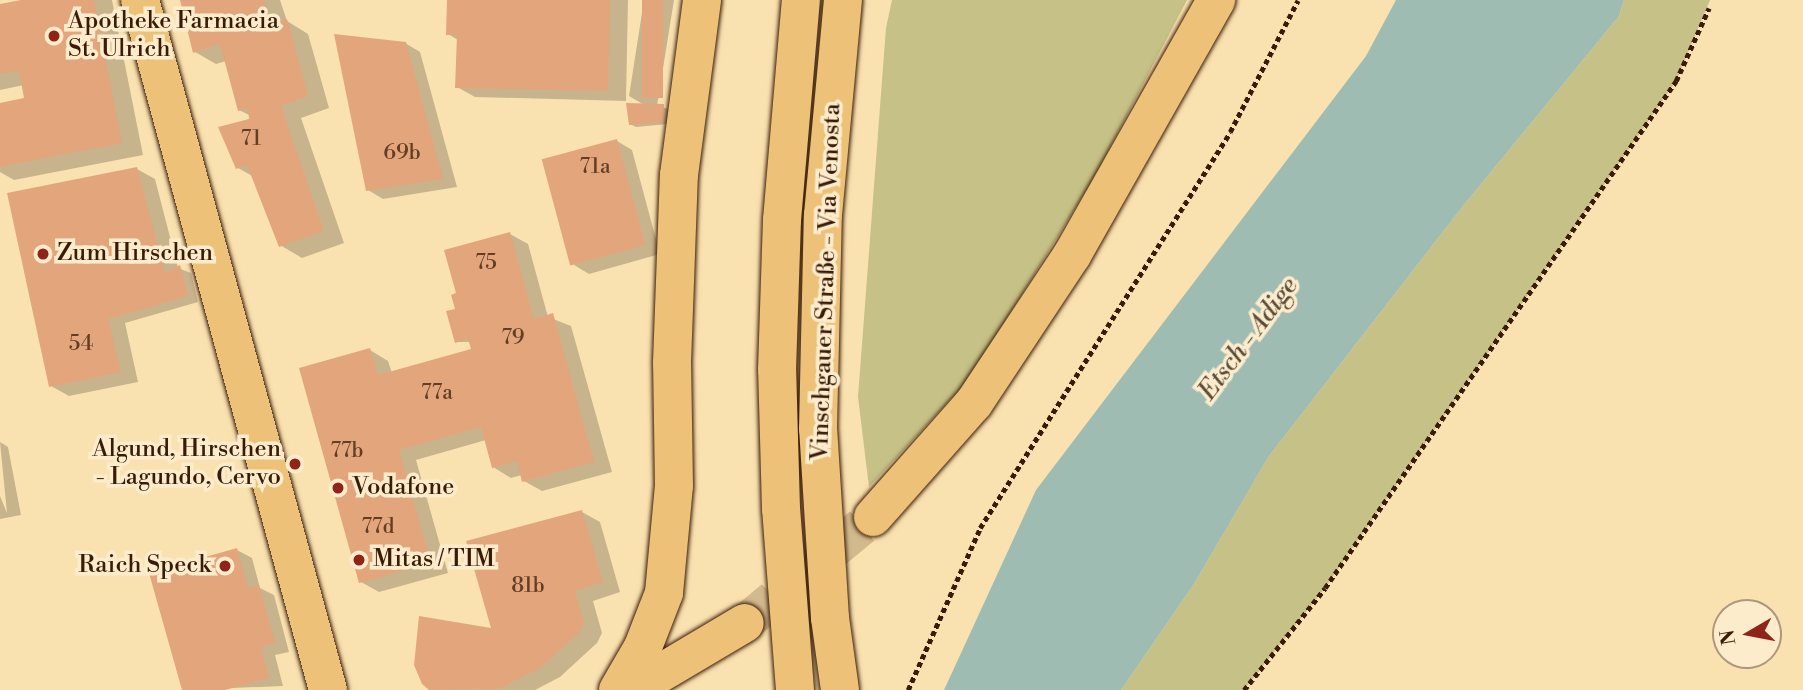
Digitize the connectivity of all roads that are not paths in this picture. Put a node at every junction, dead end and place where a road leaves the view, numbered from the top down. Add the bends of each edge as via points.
1 (140, 0) edge
2 (702, 0) edge
3 (801, 0) edge
4 (843, 0) edge
5 (1216, 0) edge
6 (873, 517) tunnel mouth
7 (745, 623) tunnel mouth
8 (328, 690) edge
9 (618, 690) edge
10 (632, 690) edge
11 (795, 690) edge
12 (840, 690) edge

1 - 8 main road
2 - 9 main road via 679,174 672,363 674,486 664,593 643,647
3 - 11 main road, Vinschgauer Straße - Via Venosta via 783,206 777,370 781,509
4 - 12 main road, Vinschgauer Straße - Via Venosta via 823,215 818,429
5 - 6 main road via 1072,255 974,403
7 - 10 main road

